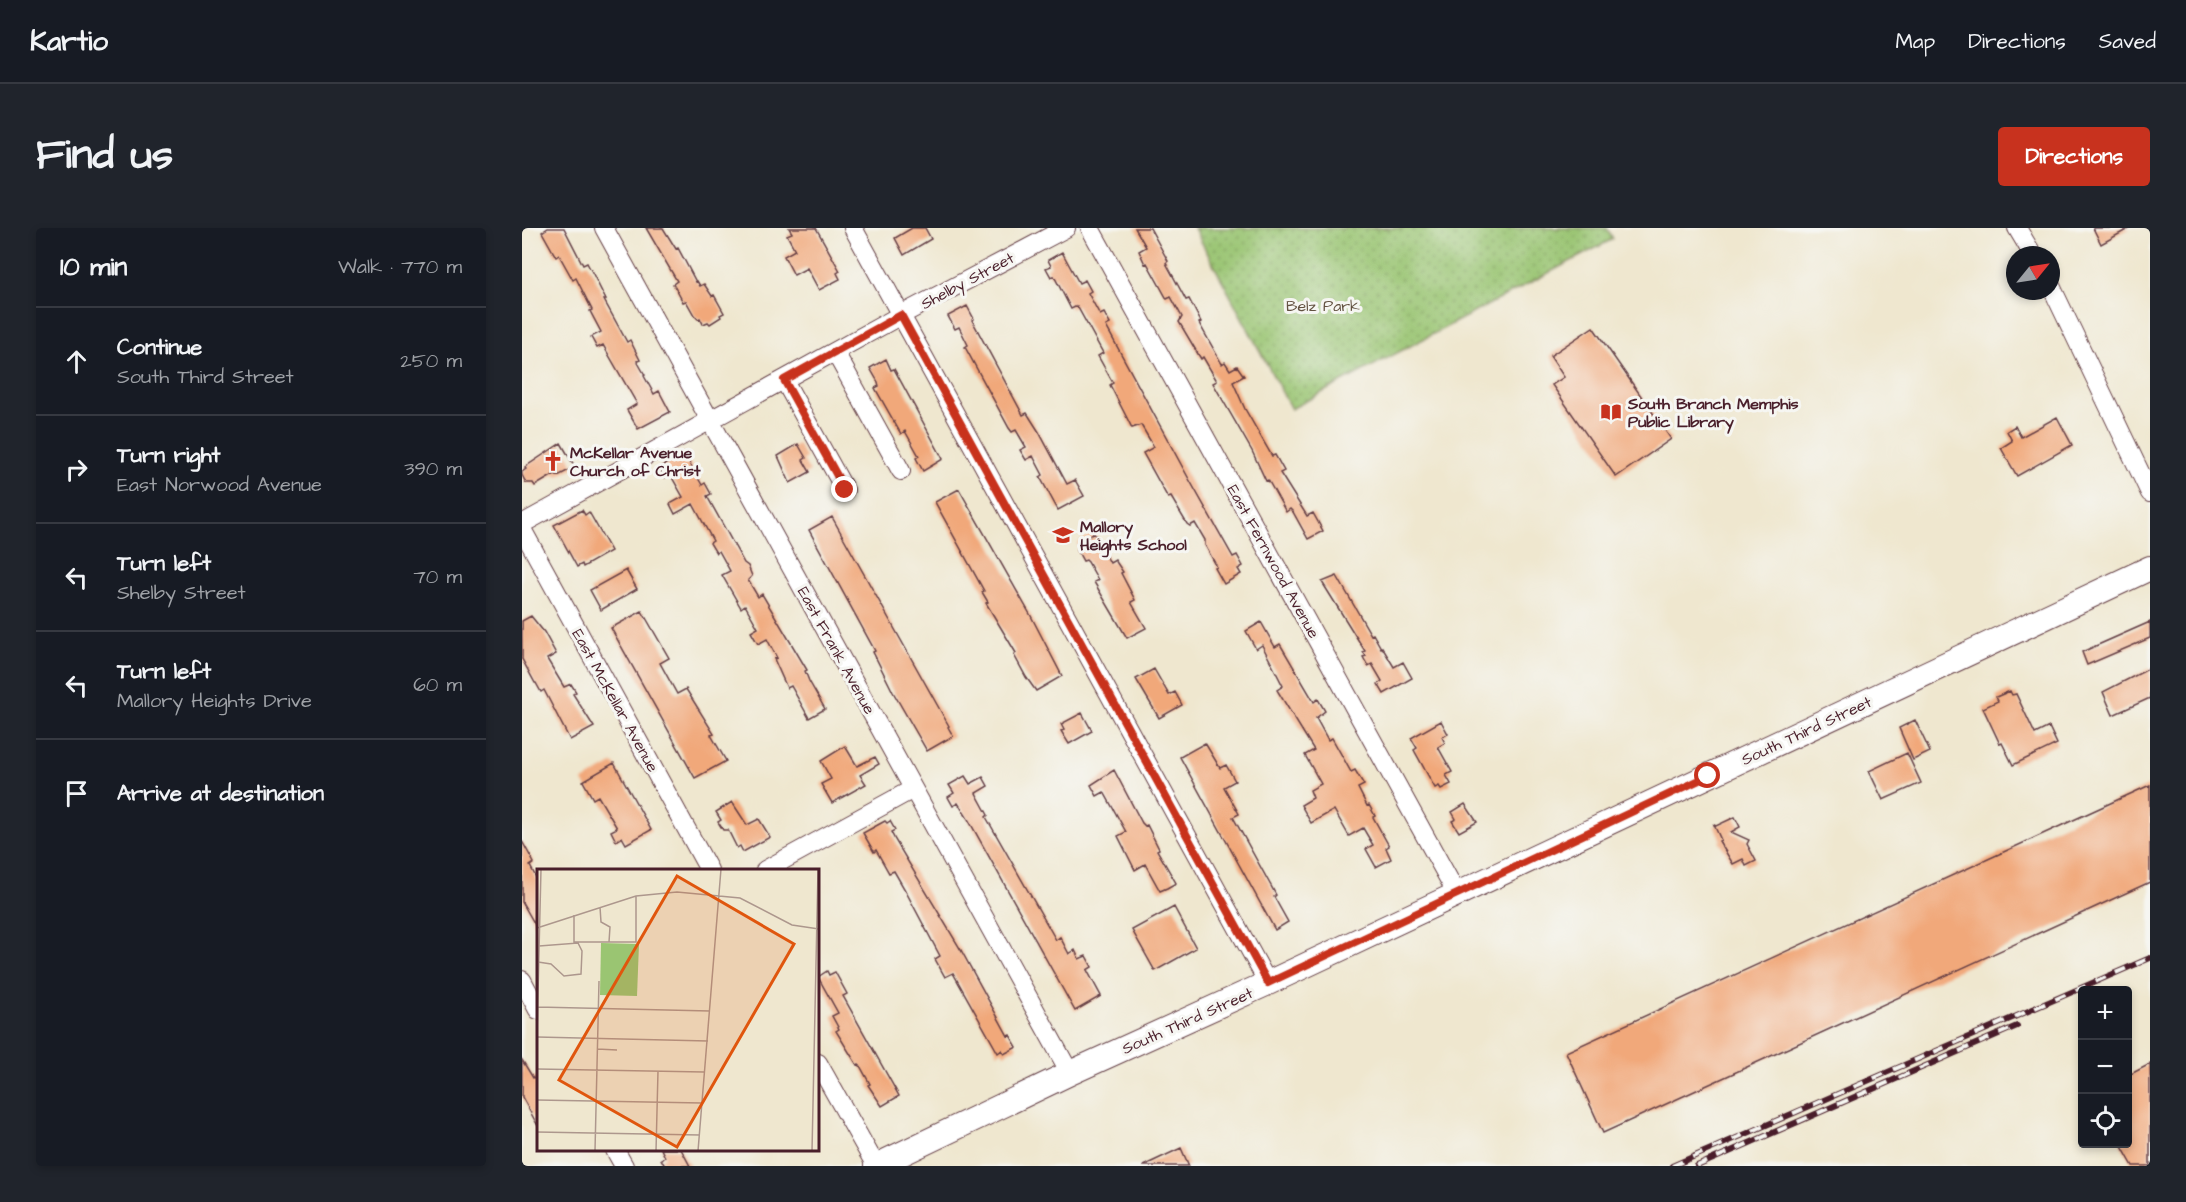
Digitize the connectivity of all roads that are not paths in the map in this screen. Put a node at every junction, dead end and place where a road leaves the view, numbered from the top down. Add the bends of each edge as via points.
1 (604, 228) edge
2 (853, 228) edge
3 (1066, 228) edge
4 (1090, 228) edge
5 (2017, 228) edge
6 (2028, 246) edge
7 (2058, 300) edge
8 (901, 315) junction
9 (835, 352) junction
10 (784, 380) junction
11 (711, 420) junction
12 (902, 471) dead end
13 (845, 490) dead end
14 (2150, 493) edge
15 (522, 524) edge
16 (522, 529) edge
17 (2150, 568) edge
18 (913, 789) junction
19 (708, 869) edge
20 (767, 869) edge
21 (1457, 894) junction
22 (522, 980) edge
23 (1268, 983) junction
24 (533, 1001) edge
25 (819, 1065) edge
26 (1070, 1073) junction
27 (616, 1151) edge
28 (624, 1166) edge
29 (876, 1166) edge

1 - 11 street, East Frank Avenue
2 - 8 street
3 - 8 street, Shelby Street
4 - 21 street, East Fernwood Avenue
5 - 6 street
7 - 14 street
8 - 9 street, Shelby Street
8 - 23 street
9 - 10 street, Shelby Street
9 - 12 street
10 - 11 street, Shelby Street
10 - 13 street
11 - 15 street, Shelby Street
11 - 18 street, East Frank Avenue
16 - 19 street, East McKellar Avenue
17 - 21 main road, South Third Street
18 - 20 street
18 - 26 street, East Frank Avenue
21 - 23 main road, South Third Street
22 - 24 street
23 - 26 main road, South Third Street
25 - 29 street
26 - 29 main road, South Third Street
27 - 28 street

